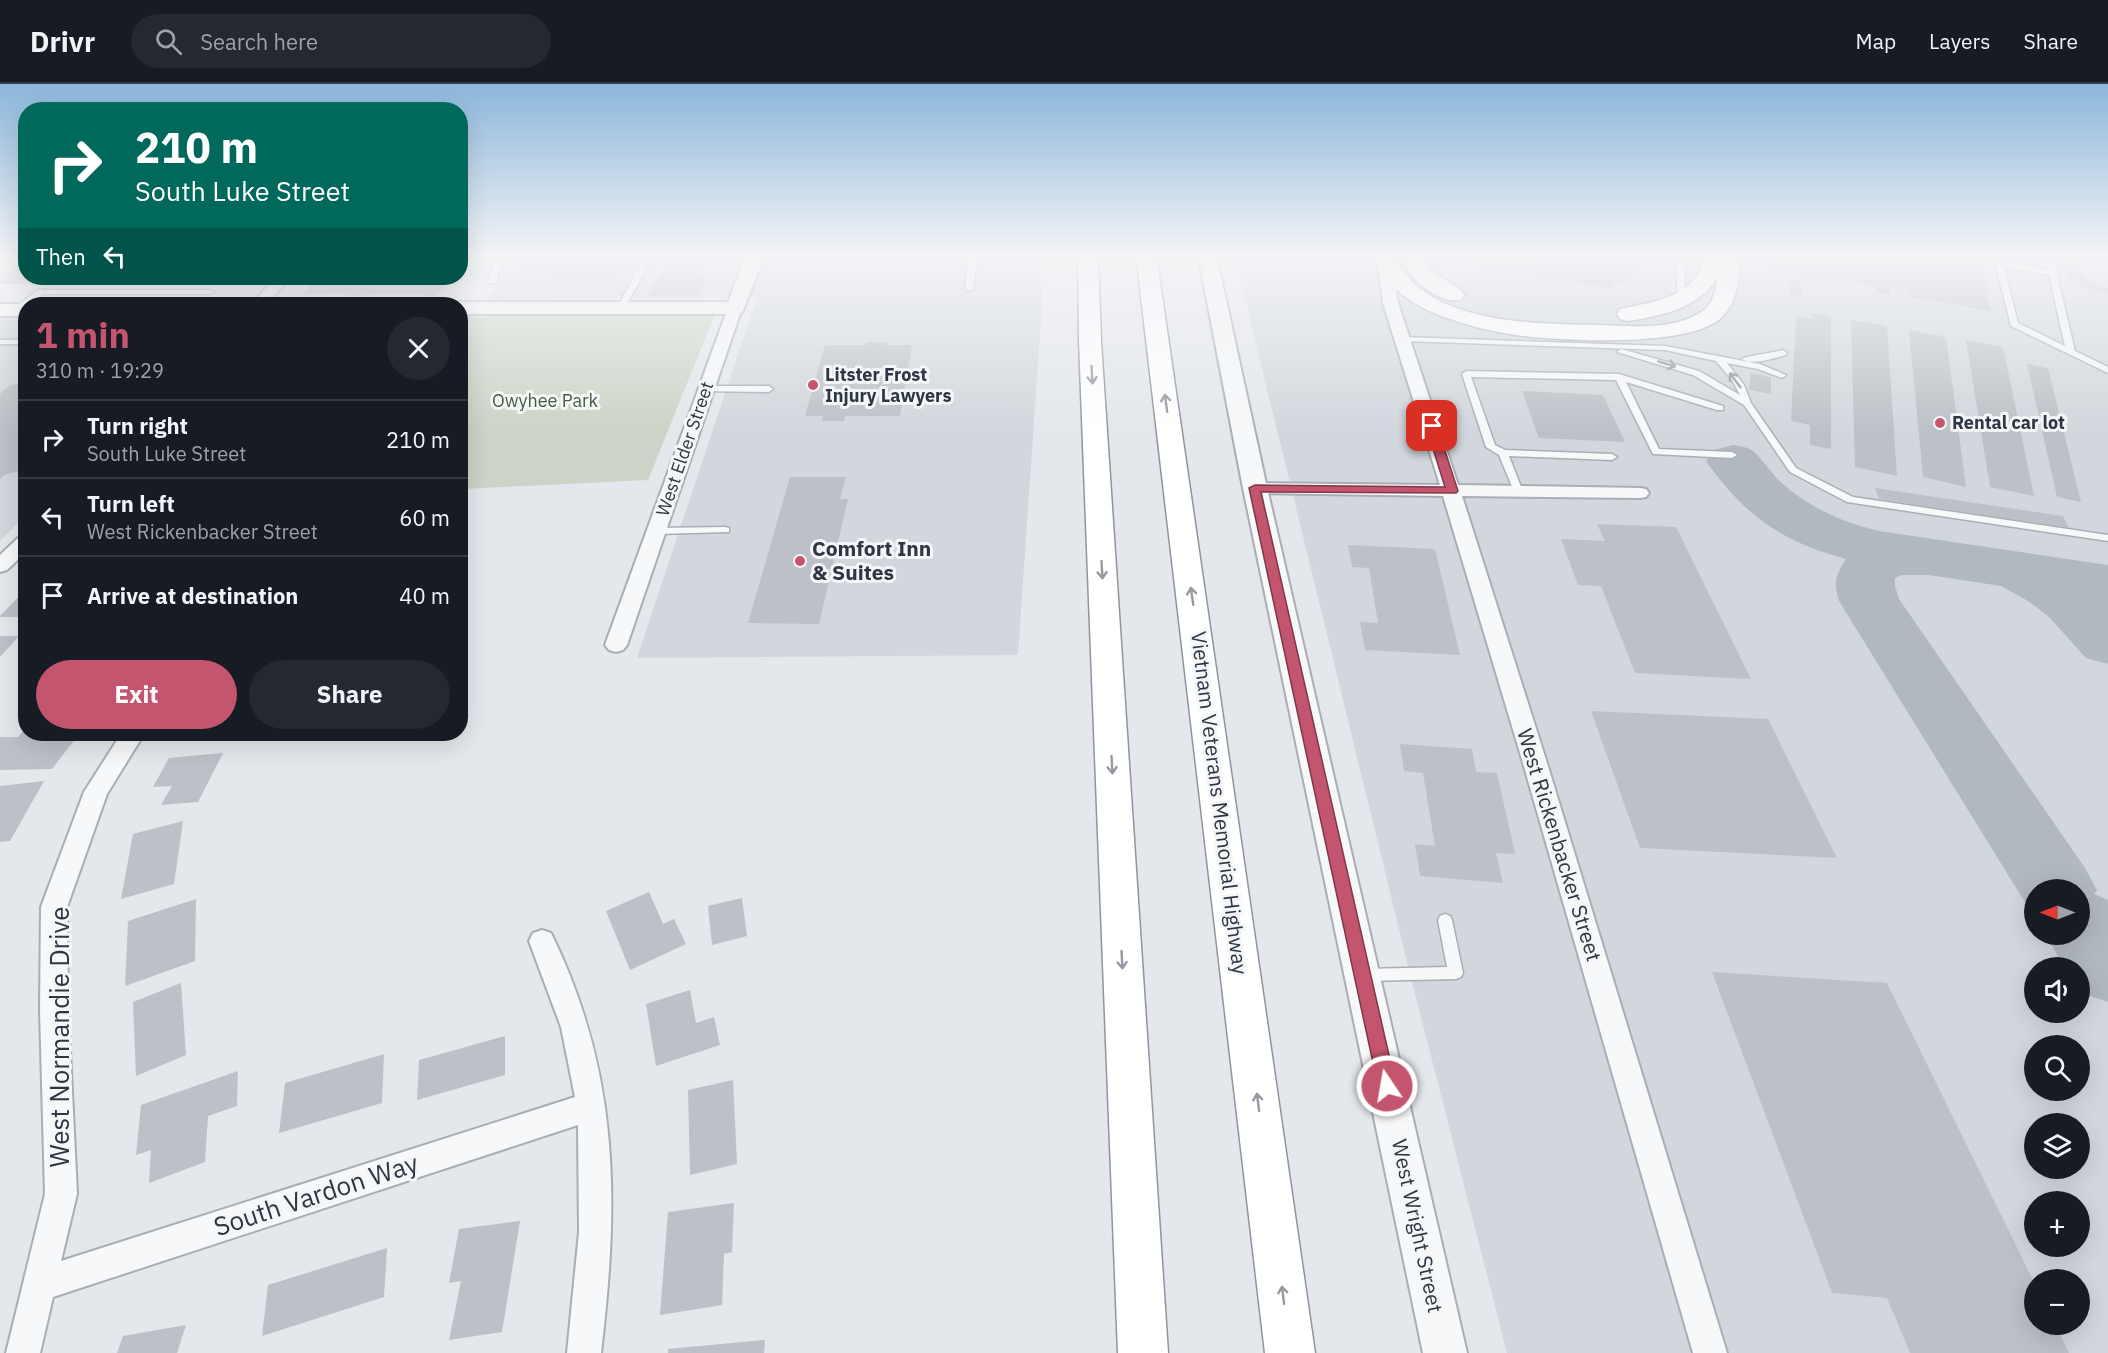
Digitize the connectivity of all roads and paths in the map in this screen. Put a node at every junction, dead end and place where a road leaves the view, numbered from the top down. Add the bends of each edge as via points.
1 (733, 313) edge
2 (1085, 313) edge
3 (1089, 313) edge
4 (1154, 313) edge
5 (1219, 313) edge
6 (1394, 313) edge
7 (1456, 313) edge
8 (1525, 313) edge
9 (1636, 313) edge
10 (1714, 313) edge
11 (2011, 313) edge
12 (2062, 313) edge
13 (1404, 339) junction
14 (1090, 341) junction
15 (0, 342) edge
16 (18, 342) edge
17 (1590, 345) junction
18 (2071, 352) junction
19 (1783, 353) dead end
20 (1719, 359) junction
21 (2108, 370) edge
22 (1782, 375) dead end
23 (1619, 377) junction
24 (706, 389) junction
25 (769, 389) dead end
26 (1747, 402) junction
27 (1720, 408) dead end
28 (1503, 453) junction
29 (1732, 455) dead end
30 (1612, 457) dead end
31 (1255, 488) junction
32 (1452, 491) junction
33 (1518, 492) junction
34 (1640, 494) dead end
35 (725, 530) dead end
36 (656, 531) junction
37 (2108, 538) edge
38 (18, 548) edge
39 (0, 566) edge
40 (616, 645) dead end
41 (129, 741) edge
42 (1445, 920) dead end
43 (543, 941) dead end
44 (1363, 975) junction
45 (592, 1106) junction
46 (39, 1285) junction
47 (23, 1353) edge
48 (584, 1353) edge
49 (1143, 1353) edge
50 (1290, 1353) edge
51 (1445, 1353) edge
52 (1710, 1353) edge

1 - 24 street, West Elder Street
2 - 14 main road
3 - 14 main road
50 -> 4 main road, Vietnam Veterans Memorial Highway
5 - 31 street, West Wright Street
6 - 13 street, West Rickenbacker Street
7 - 10 main road via 1501,326 1616,333 1670,330
8 - 9 main road via 1584,317
11 - 18 lane via 2014,324
12 - 18 lane
13 - 17 lane
13 - 32 street, West Rickenbacker Street
14 -> 49 main road
15 - 16 lane
17 - 20 lane via 1665,348
17 -> 26 lane via 1696,373
18 - 21 lane
19 - 20 lane via 1757,359
20 - 22 lane
26 -> 20 lane via 1745,393
23 - 27 lane
23 - 28 lane via 1466,374 1491,447
23 - 29 lane via 1656,452
24 - 25 lane
24 - 36 street, West Elder Street
26 - 37 lane via 1793,470 1850,500
28 - 30 lane
28 - 33 lane
31 - 32 street
31 - 44 street, West Wright Street
32 - 33 street
32 - 52 street, West Rickenbacker Street
33 - 34 street
35 - 36 lane
36 - 40 street, West Elder Street
38 - 39 street
41 - 46 street, West Normandie Drive via 96,792 54,907 61,1194
42 - 44 lane via 1456,973
43 - 45 street via 575,1028
44 - 51 street, West Wright Street
45 - 46 street, South Vardon Way
45 - 48 street via 596,1217
46 - 47 street, West Normandie Drive

